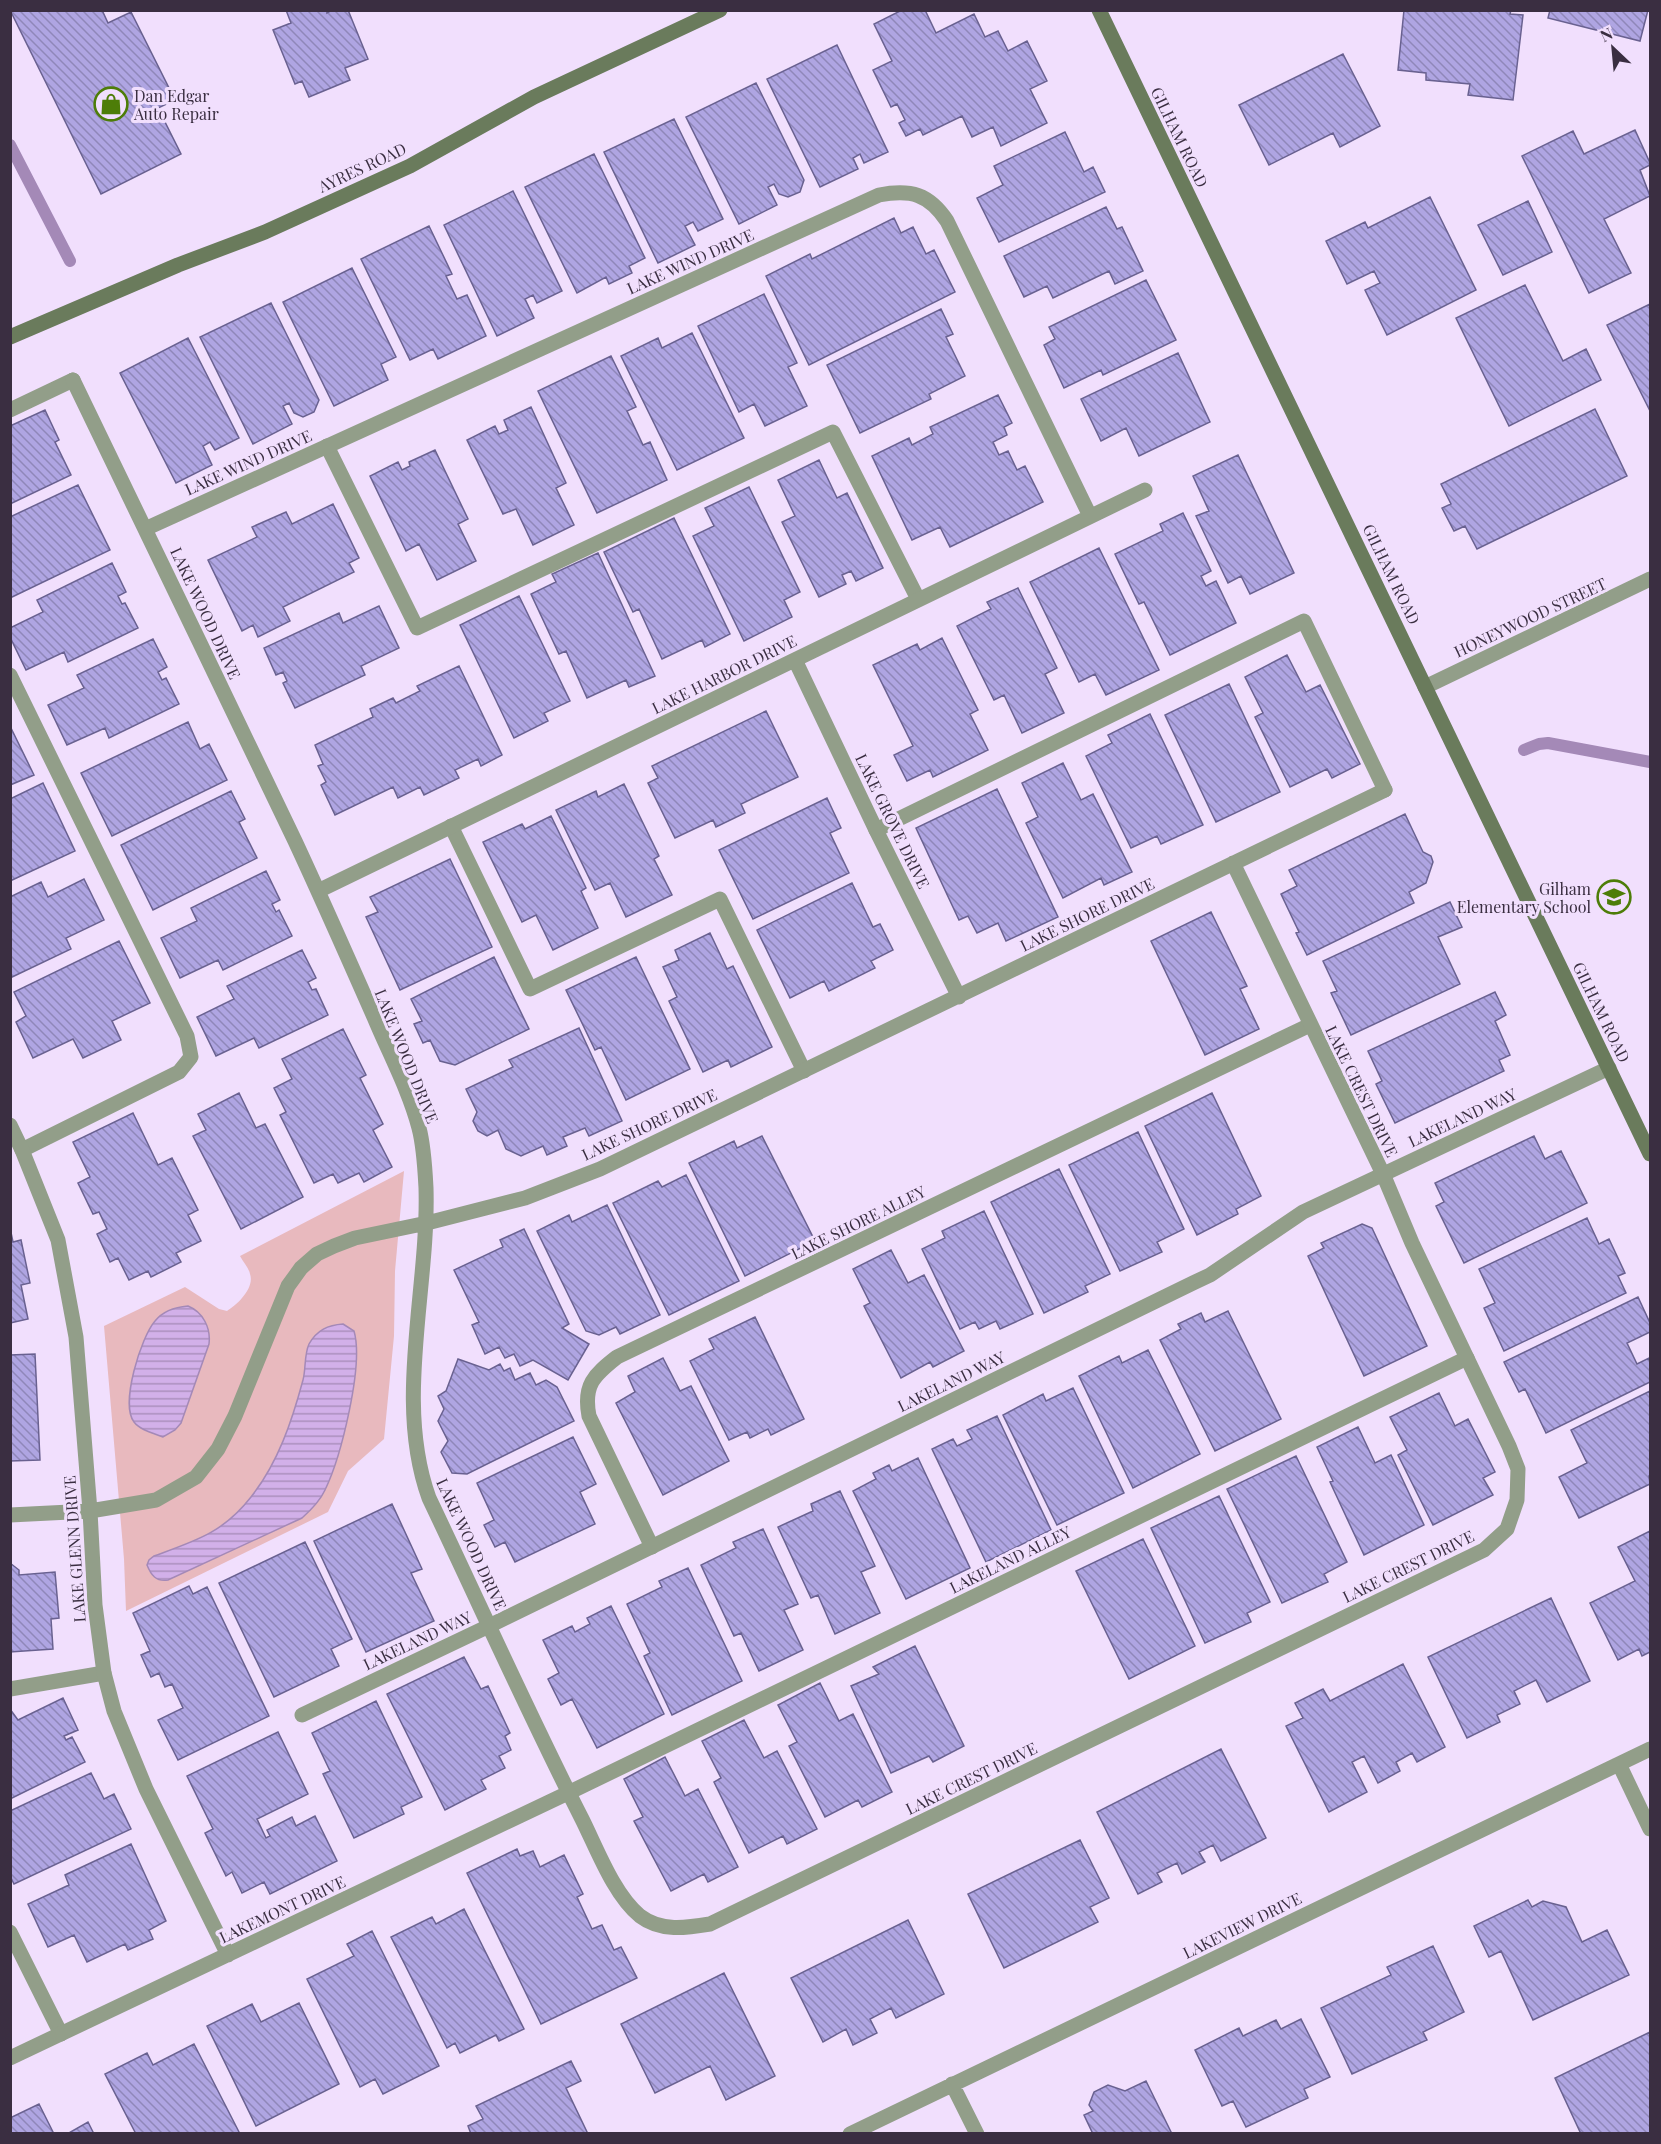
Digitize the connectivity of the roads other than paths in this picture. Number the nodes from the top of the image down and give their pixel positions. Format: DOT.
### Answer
graph roads {
  1 [pos="720,10"];
  2 [pos="1099,10"];
  3 [pos="10,337"];
  4 [pos="10,410"];
  5 [pos="327,446"];
  6 [pos="1145,490"];
  7 [pos="1090,516"];
  8 [pos="146,529"];
  9 [pos="1650,579"];
  10 [pos="918,599"];
  11 [pos="795,660"];
  12 [pos="10,675"];
  13 [pos="1425,687"];
  14 [pos="451,826"];
  15 [pos="876,830"];
  16 [pos="1233,863"];
  17 [pos="318,891"];
  18 [pos="959,997"];
  19 [pos="1310,1025"];
  20 [pos="1609,1068"];
  21 [pos="804,1071"];
  22 [pos="10,1125"];
  23 [pos="22,1150"];
  24 [pos="1650,1154"];
  25 [pos="1383,1174"];
  26 [pos="427,1223"];
  27 [pos="1467,1358"];
  28 [pos="90,1511"];
  29 [pos="10,1515"];
  30 [pos="652,1547"];
  31 [pos="489,1626"];
  32 [pos="104,1673"];
  33 [pos="10,1689"];
  34 [pos="302,1715"];
  35 [pos="1650,1749"];
  36 [pos="1619,1764"];
  37 [pos="568,1793"];
  38 [pos="1650,1829"];
  39 [pos="658,1925"];
  40 [pos="10,1932"];
  41 [pos="228,1955"];
  42 [pos="61,2034"];
  43 [pos="10,2058"];
  44 [pos="952,2084"];
  45 [pos="850,2133"];
  46 [pos="977,2133"];
  1 -- 3 [label="street, AYRES ROAD"];
  2 -- 13 [label="street, GILHAM ROAD"];
  4 -- 8 [label="street, LAKE WOOD DRIVE"];
  5 -- 7 [label="street, LAKE WIND DRIVE"];
  5 -- 8 [label="street, LAKE WIND DRIVE"];
  5 -- 10 [label="street"];
  6 -- 7 [label="street, LAKE HARBOR DRIVE"];
  7 -- 10 [label="street, LAKE HARBOR DRIVE"];
  8 -- 17 [label="street, LAKE WOOD DRIVE"];
  9 -- 13 [label="street, HONEYWOOD STREET"];
  10 -- 11 [label="street, LAKE HARBOR DRIVE"];
  11 -- 14 [label="street, LAKE HARBOR DRIVE"];
  11 -- 15 [label="street, LAKE GROVE DRIVE"];
  12 -- 23 [label="street"];
  13 -- 20 [label="street, GILHAM ROAD"];
  14 -- 17 [label="street, LAKE HARBOR DRIVE"];
  14 -- 21 [label="street"];
  15 -- 16 [label="street, LAKE SHORE DRIVE"];
  15 -- 18 [label="street, LAKE GROVE DRIVE"];
  16 -- 18 [label="street, LAKE SHORE DRIVE"];
  16 -- 19 [label="street, LAKE CREST DRIVE"];
  17 -- 26 [label="street, LAKE WOOD DRIVE"];
  18 -- 21 [label="street, LAKE SHORE DRIVE"];
  19 -- 25 [label="street, LAKE CREST DRIVE"];
  19 -- 30 [label="street, LAKE SHORE ALLEY"];
  20 -- 24 [label="street, GILHAM ROAD"];
  20 -- 25 [label="street, LAKELAND WAY"];
  21 -- 26 [label="street, LAKE SHORE DRIVE"];
  22 -- 23 [label="street, LAKE GLENN DRIVE"];
  23 -- 28 [label="street, LAKE GLENN DRIVE"];
  25 -- 27 [label="street, LAKE CREST DRIVE"];
  25 -- 30 [label="street, LAKELAND WAY"];
  26 -- 28 [label="street, LAKE SHORE DRIVE"];
  26 -- 31 [label="street, LAKE WOOD DRIVE"];
  27 -- 37 [label="street, LAKELAND ALLEY"];
  27 -- 39 [label="street, LAKE CREST DRIVE"];
  28 -- 29 [label="street, LAKE SHORE DRIVE"];
  28 -- 32 [label="street, LAKE GLENN DRIVE"];
  30 -- 31 [label="street, LAKELAND WAY"];
  31 -- 34 [label="street, LAKELAND WAY"];
  31 -- 37 [label="street, LAKE WOOD DRIVE"];
  32 -- 33 [label="street"];
  32 -- 41 [label="street, LAKE GLENN DRIVE"];
  35 -- 36 [label="street, LAKEVIEW DRIVE"];
  36 -- 38 [label="street"];
  36 -- 44 [label="street, LAKEVIEW DRIVE"];
  37 -- 39 [label="street, LAKE WOOD DRIVE"];
  37 -- 41 [label="street, LAKEMONT DRIVE"];
  40 -- 42 [label="street"];
  41 -- 42 [label="street, LAKEMONT DRIVE"];
  42 -- 43 [label="street, LAKEMONT DRIVE"];
  44 -- 45 [label="street, LAKEVIEW DRIVE"];
  44 -- 46 [label="street"];
}
